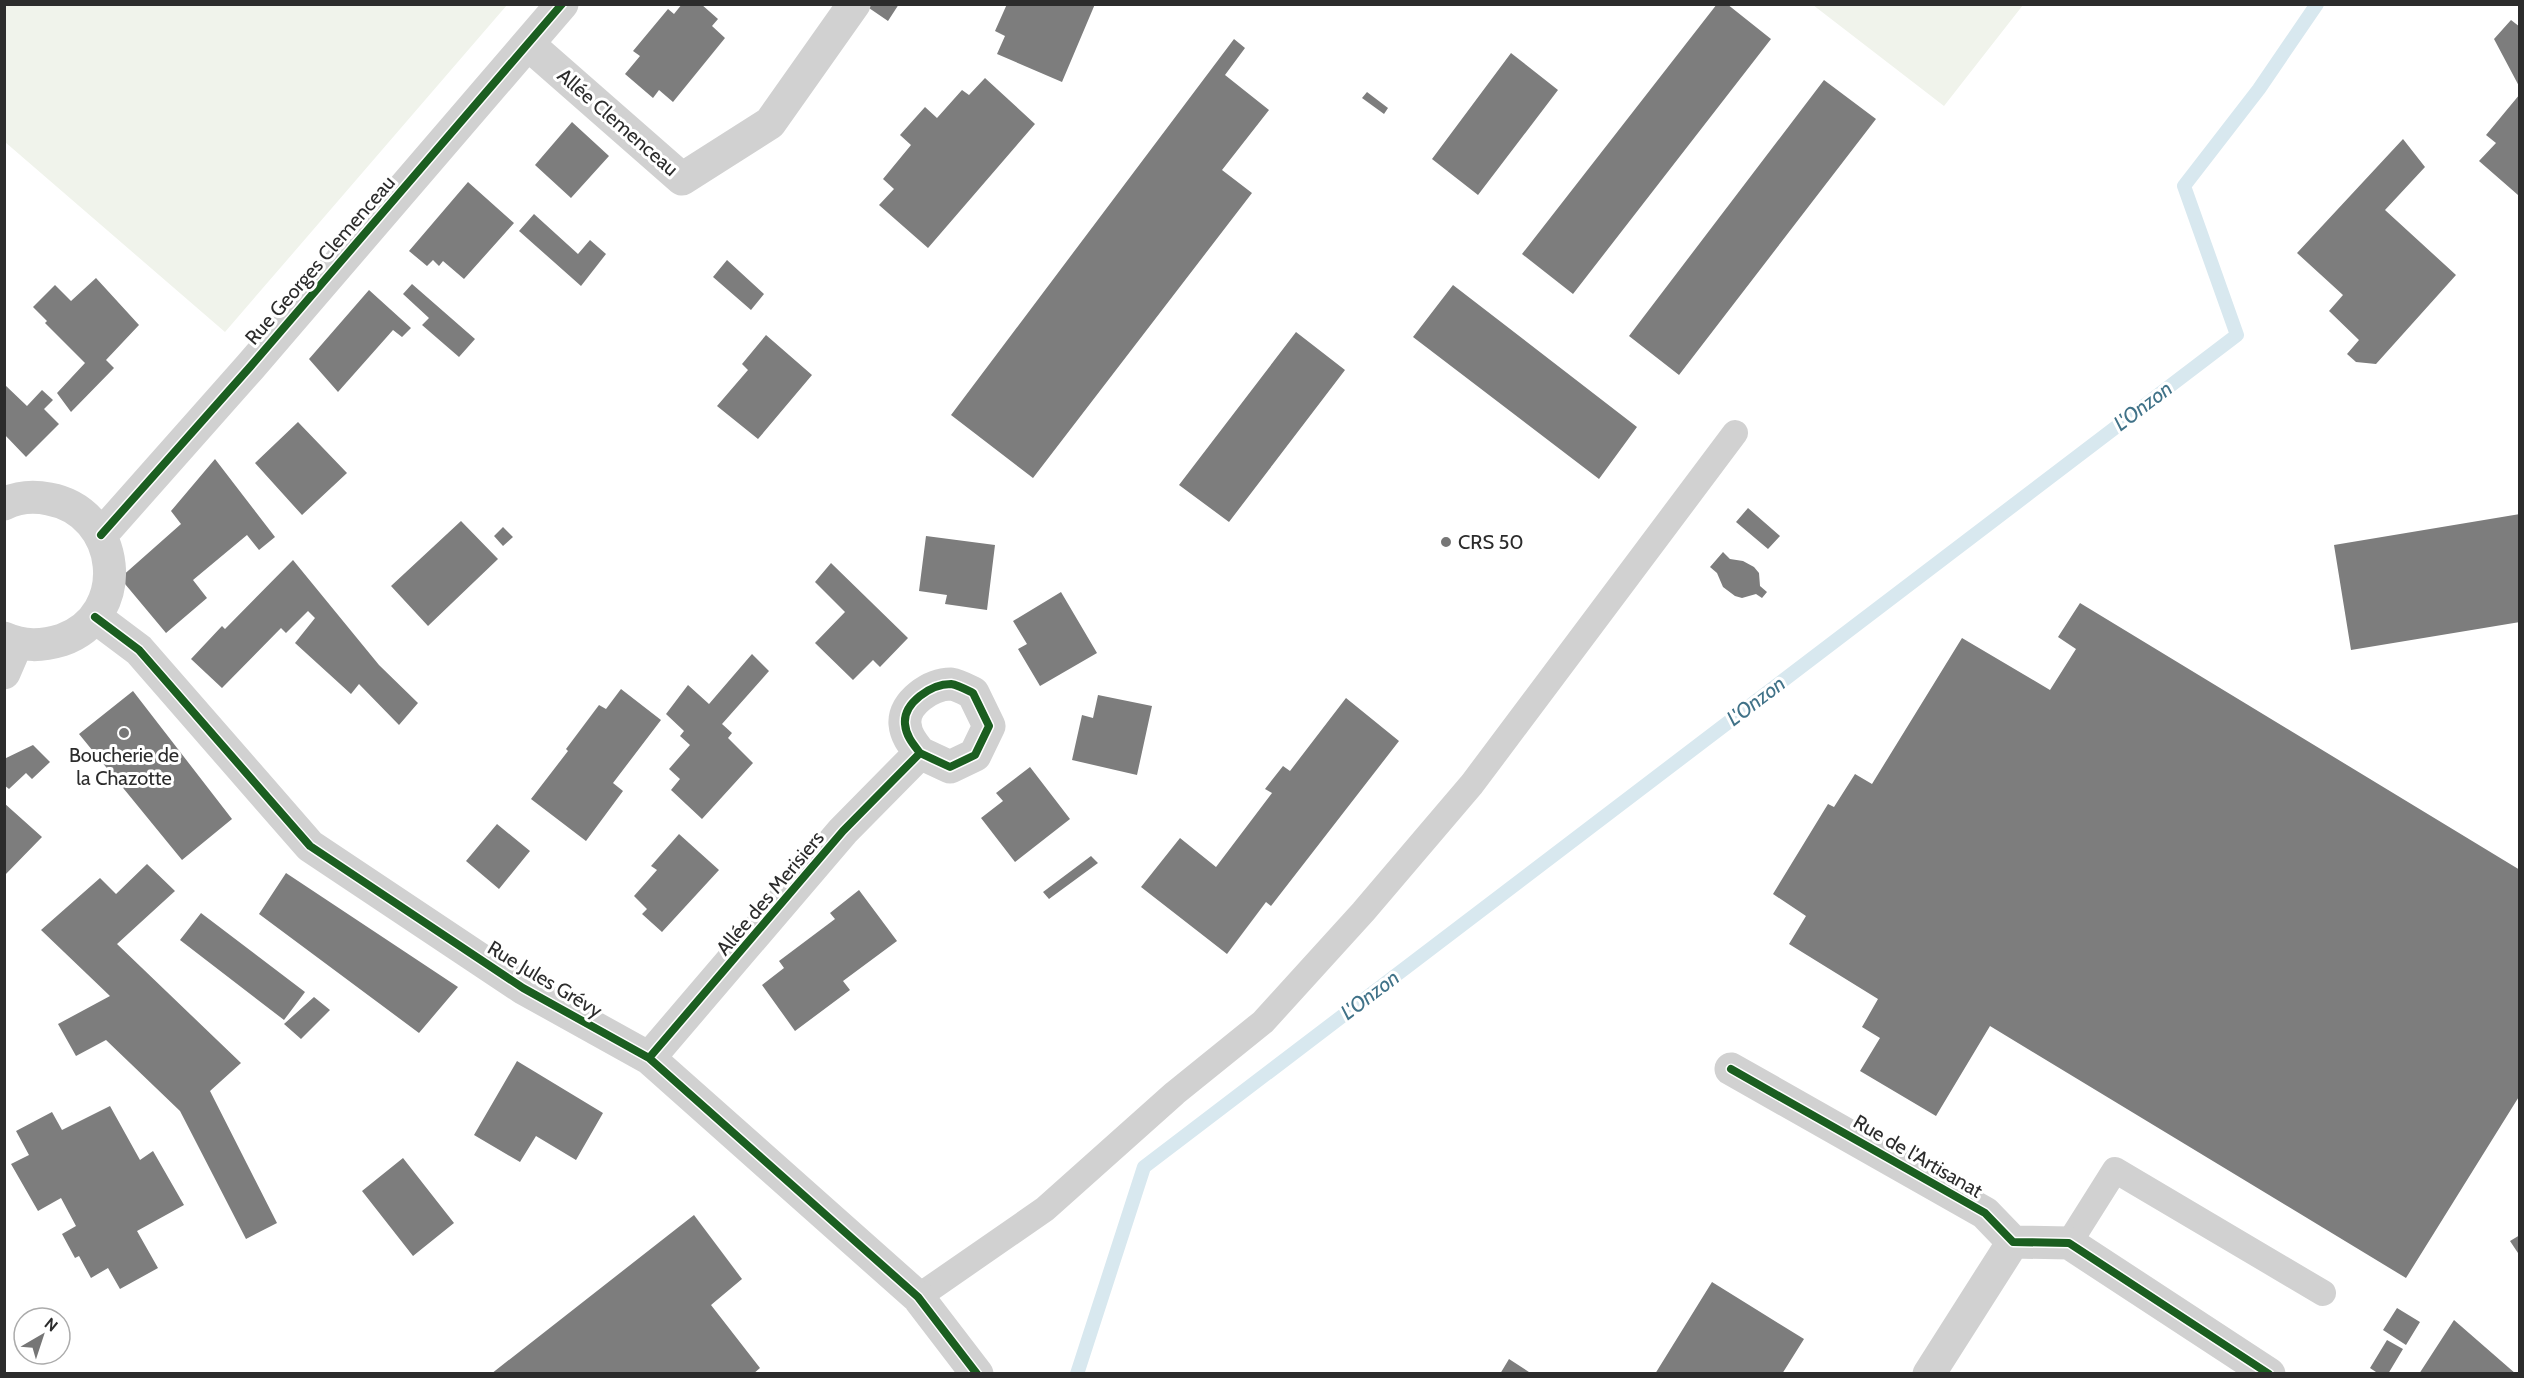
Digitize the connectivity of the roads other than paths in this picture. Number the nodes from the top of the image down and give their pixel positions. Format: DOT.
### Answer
graph roads {
  1 [pos="562,4"];
  2 [pos="854,4"];
  3 [pos="528,44"];
  4 [pos="1735,433"];
  5 [pos="4,504"];
  6 [pos="101,535"];
  7 [pos="95,617"];
  8 [pos="11,641"];
  9 [pos="4,673"];
  10 [pos="920,753"];
  11 [pos="649,1058"];
  12 [pos="1731,1069"];
  13 [pos="2013,1242"];
  14 [pos="2069,1243"];
  15 [pos="2323,1293"];
  16 [pos="918,1297"];
  17 [pos="977,1374"];
  18 [pos="1929,1374"];
  19 [pos="2269,1374"];
  1 -- 3 [label="street, Rue Georges Clemenceau"];
  2 -- 3 [label="street, Allée Clemenceau"];
  3 -- 6 [label="street, Rue Georges Clemenceau"];
  4 -- 16 [label="lane"];
  5 -- 6 [label="street"];
  6 -- 7 [label="street"];
  7 -- 8 [label="street"];
  7 -- 11 [label="street, Rue Jules Grévy"];
  8 -- 9 [label="street"];
  10 -- 11 [label="street, Allée des Merisiers"];
  11 -- 16 [label="street, Rue Jules Grévy"];
  12 -- 13 [label="street, Rue de l'Artisanat"];
  13 -- 14 [label="street"];
  13 -- 18 [label="street"];
  14 -- 15 [label="lane"];
  14 -- 19 [label="street"];
  16 -- 17 [label="street, Rue Jules Grévy"];
}
